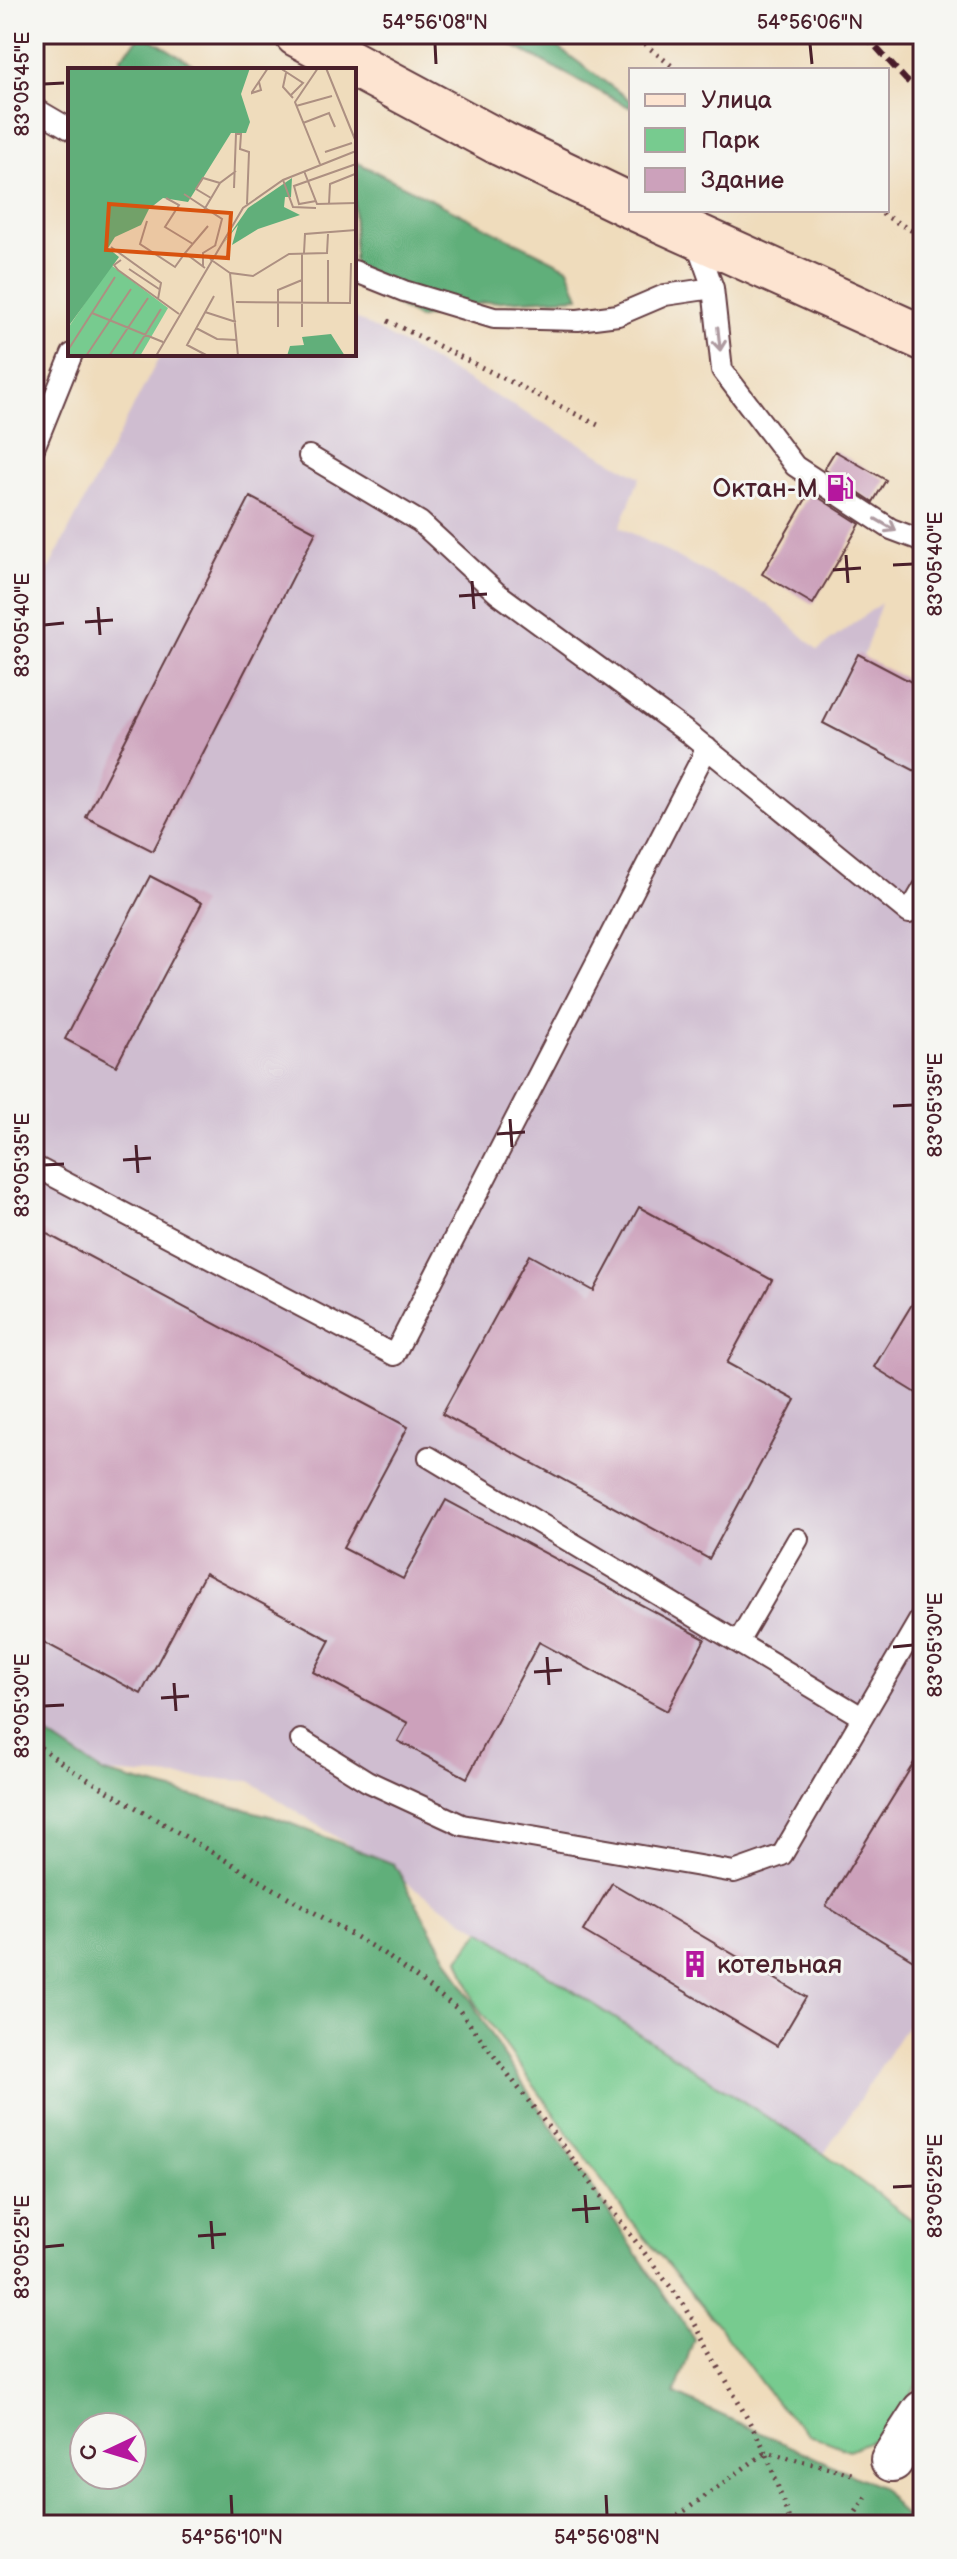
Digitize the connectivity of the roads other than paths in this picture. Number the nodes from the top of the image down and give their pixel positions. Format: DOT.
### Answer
graph roads {
  1 [pos="297,34"];
  2 [pos="34,108"];
  3 [pos="68,128"];
  4 [pos="629,205"];
  5 [pos="643,212"];
  6 [pos="695,237"];
  7 [pos="356,272"];
  8 [pos="713,288"];
  9 [pos="923,338"];
  10 [pos="71,356"];
  11 [pos="34,448"];
  12 [pos="309,456"];
  13 [pos="923,541"];
  14 [pos="707,748"];
  15 [pos="923,889"];
  16 [pos="916,917"];
  17 [pos="34,1166"];
  18 [pos="429,1457"];
  19 [pos="798,1539"];
  20 [pos="923,1614"];
  21 [pos="738,1642"];
  22 [pos="862,1717"];
  23 [pos="301,1740"];
  24 [pos="923,2412"];
  25 [pos="892,2460"];
  1 -- 4 [label="street"];
  2 -- 3 [label="lane"];
  5 -- 6 [label="street"];
  6 -- 8 [label="lane"];
  6 -- 9 [label="street"];
  7 -- 8 [label="lane"];
  8 -- 13 [label="lane, one-way"];
  10 -- 11 [label="lane"];
  12 -- 14 [label="lane"];
  14 -- 16 [label="lane"];
  14 -- 17 [label="lane"];
  15 -- 16 [label="lane"];
  18 -- 21 [label="lane"];
  19 -- 21 [label="lane"];
  20 -- 22 [label="lane"];
  21 -- 22 [label="lane"];
  22 -- 23 [label="lane"];
  24 -- 25 [label="street"];
}
